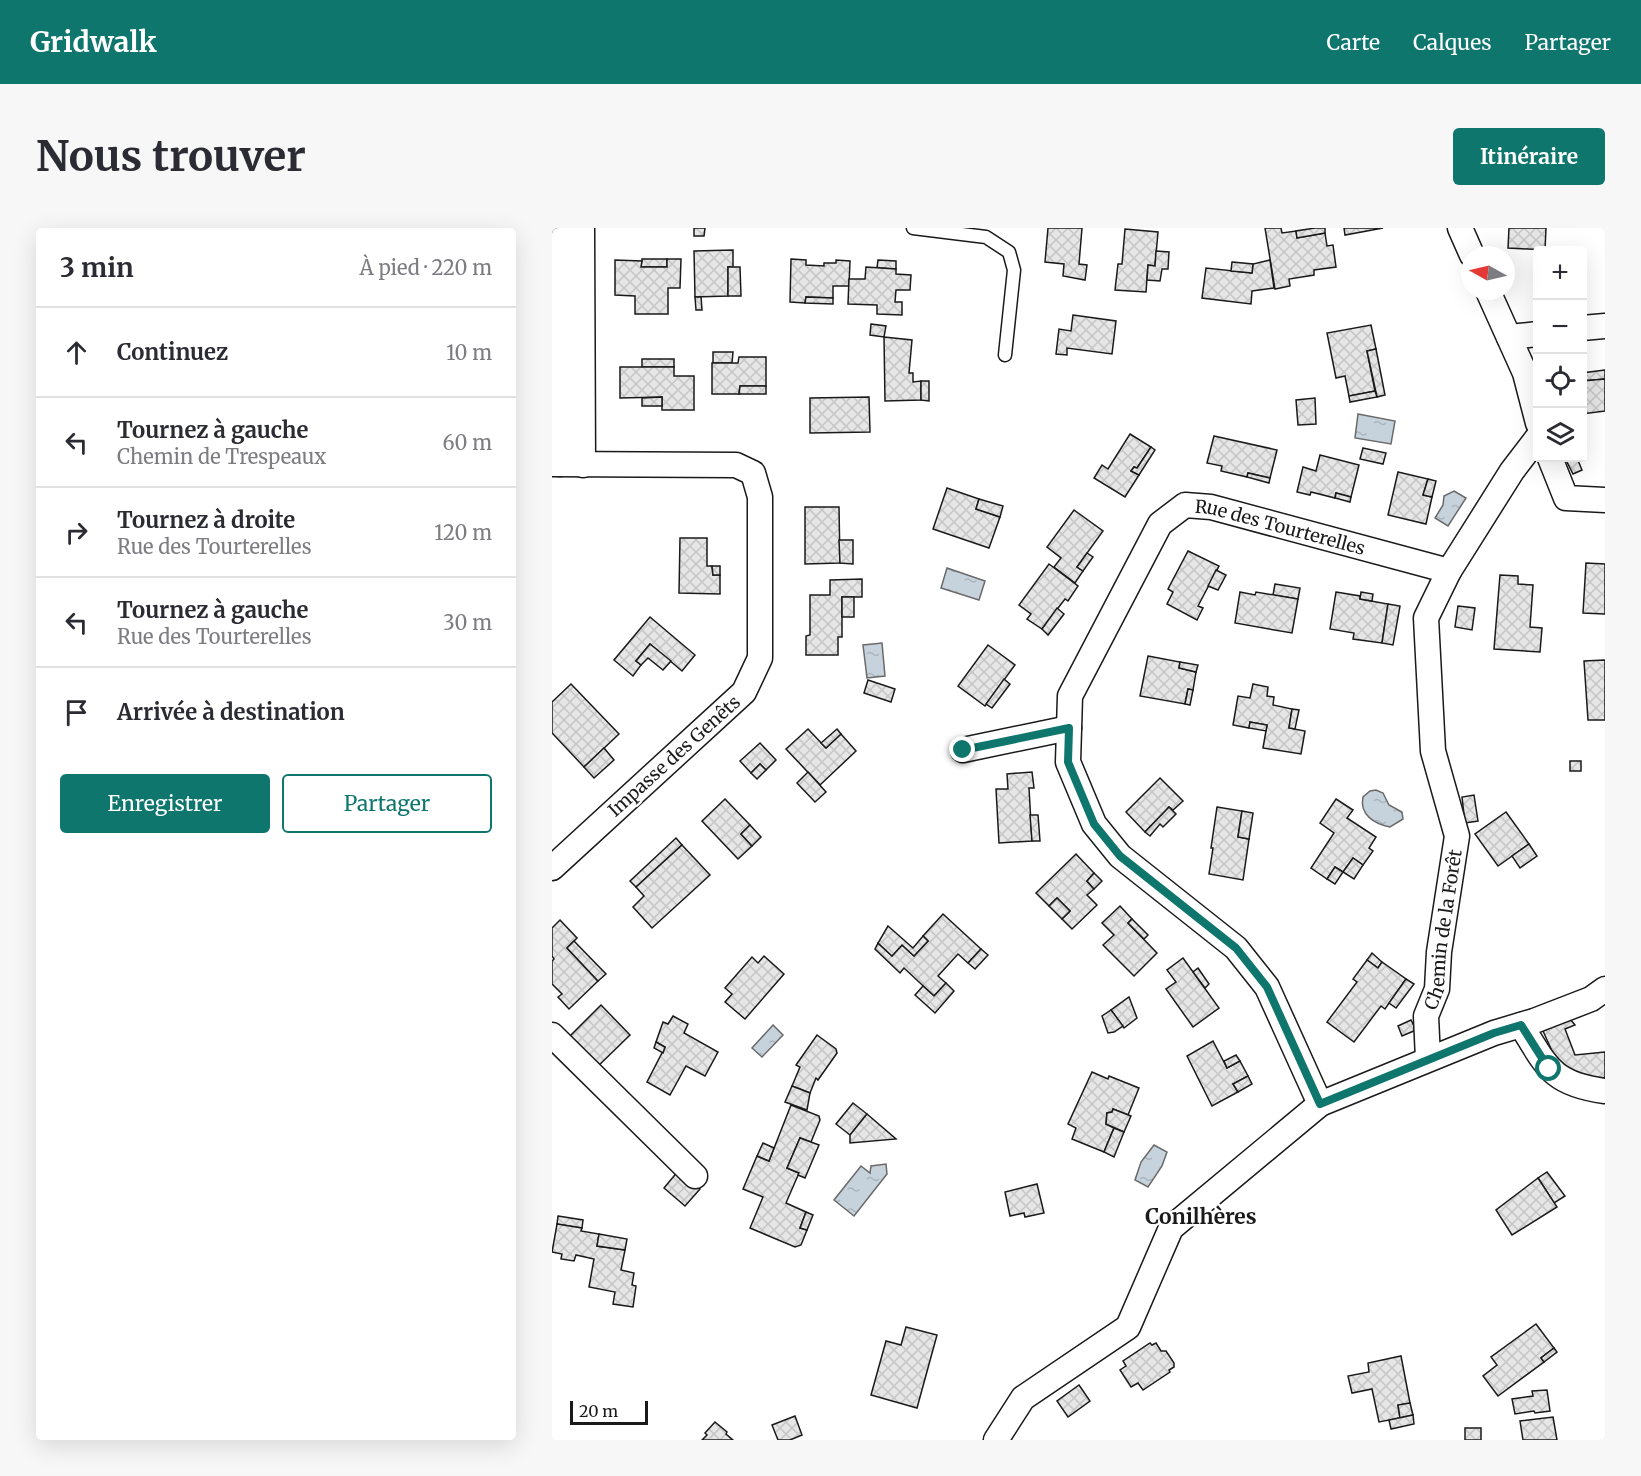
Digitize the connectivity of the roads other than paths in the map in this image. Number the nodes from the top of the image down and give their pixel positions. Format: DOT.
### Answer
graph roads {
  1 [pos="561,228"];
  2 [pos="582,228"];
  3 [pos="913,228"];
  4 [pos="1460,228"];
  5 [pos="1468,246"];
  6 [pos="1492,300"];
  7 [pos="1605,326"];
  8 [pos="1587,328"];
  9 [pos="1533,335"];
  10 [pos="1509,337"];
  11 [pos="1005,355"];
  12 [pos="1534,408"];
  13 [pos="1533,444"];
  14 [pos="1552,462"];
  15 [pos="565,464"];
  16 [pos="1605,500"];
  17 [pos="1449,571"];
  18 [pos="1069,728"];
  19 [pos="963,750"];
  20 [pos="552,868"];
  21 [pos="1605,988"];
  22 [pos="1521,1025"];
  23 [pos="552,1035"];
  24 [pos="1428,1059"];
  25 [pos="1605,1091"];
  26 [pos="1320,1104"];
  27 [pos="695,1176"];
  28 [pos="996,1440"];
  1 -- 15 [label="street"];
  2 -- 15 [label="street"];
  3 -- 11 [label="lane"];
  4 -- 5 [label="street"];
  6 -- 10 [label="street"];
  7 -- 8 [label="street"];
  9 -- 10 [label="street"];
  10 -- 12 [label="street"];
  13 -- 17 [label="street, Chemin de la Forêt"];
  14 -- 16 [label="street"];
  15 -- 20 [label="street, Impasse des Genêts"];
  17 -- 18 [label="street, Rue des Tourterelles"];
  17 -- 24 [label="street, Chemin de la Forêt"];
  18 -- 19 [label="street"];
  18 -- 26 [label="street, Rue des Tourterelles"];
  21 -- 22 [label="street"];
  22 -- 24 [label="street"];
  22 -- 25 [label="street"];
  23 -- 27 [label="street"];
  24 -- 26 [label="street"];
  26 -- 28 [label="street"];
}
